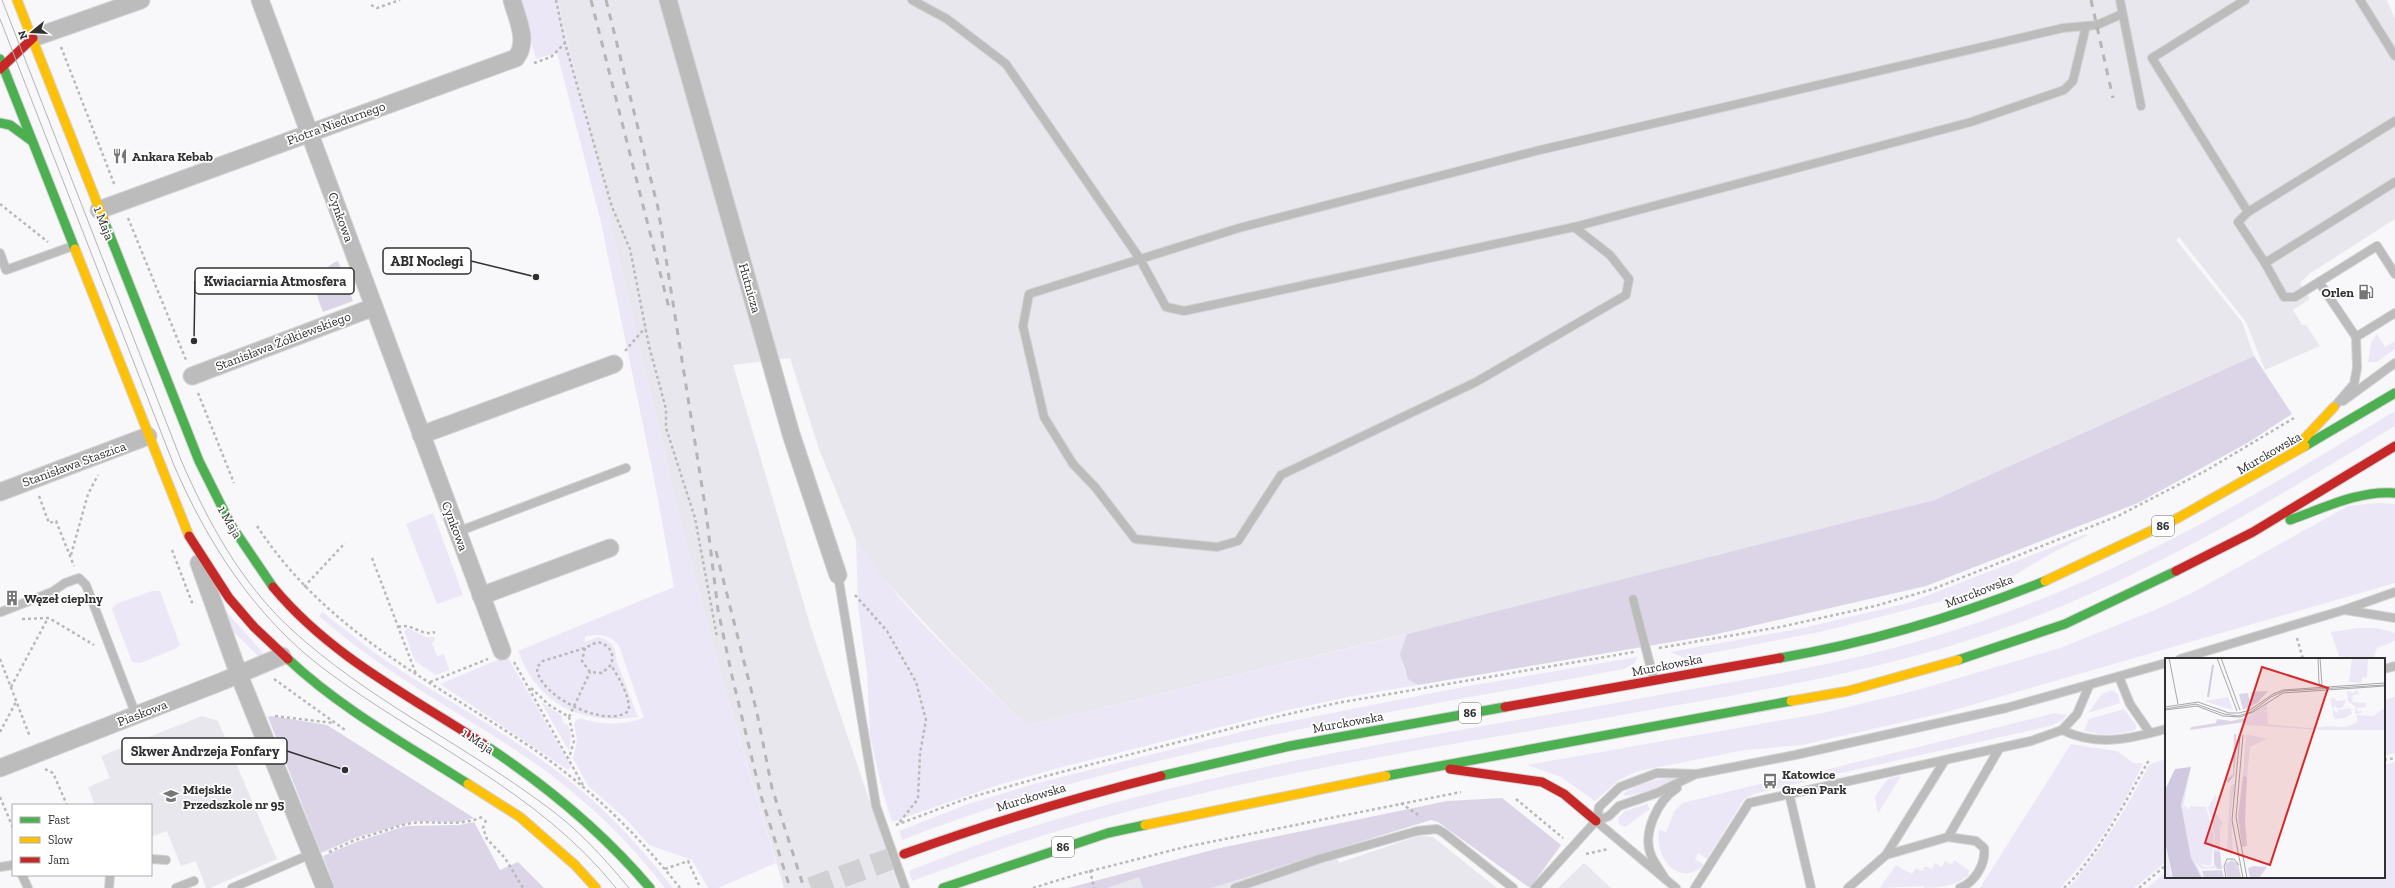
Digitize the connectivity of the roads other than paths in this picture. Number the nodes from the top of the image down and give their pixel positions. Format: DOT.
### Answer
graph roads {
  1 [pos="17,0"];
  2 [pos="141,0"];
  3 [pos="260,0"];
  4 [pos="512,0"];
  5 [pos="668,0"];
  6 [pos="912,0"];
  7 [pos="2120,0"];
  8 [pos="2246,0"];
  9 [pos="2360,0"];
  10 [pos="2122,14"];
  11 [pos="2086,26"];
  12 [pos="33,38"];
  13 [pos="2395,56"];
  14 [pos="1,65"];
  15 [pos="0,82"];
  16 [pos="2141,106"];
  17 [pos="2395,121"];
  18 [pos="0,123"];
  19 [pos="309,132"];
  20 [pos="32,141"];
  21 [pos="2395,182"];
  22 [pos="99,210"];
  23 [pos="2248,212"];
  24 [pos="1574,228"];
  25 [pos="73,246"];
  26 [pos="0,253"];
  27 [pos="1140,259"];
  28 [pos="2265,263"];
  29 [pos="2395,274"];
  30 [pos="2319,282"];
  31 [pos="374,307"];
  32 [pos="2395,313"];
  33 [pos="2356,337"];
  34 [pos="2395,363"];
  35 [pos="614,364"];
  36 [pos="192,376"];
  37 [pos="2395,393"];
  38 [pos="2334,407"];
  39 [pos="421,435"];
  40 [pos="148,436"];
  41 [pos="2395,446"];
  42 [pos="2283,460"];
  43 [pos="626,468"];
  44 [pos="0,492"];
  45 [pos="2395,493"];
  46 [pos="457,532"];
  47 [pos="2253,532"];
  48 [pos="192,540"];
  49 [pos="610,548"];
  50 [pos="838,575"];
  51 [pos="2395,592"];
  52 [pos="481,596"];
  53 [pos="1633,599"];
  54 [pos="2344,610"];
  55 [pos="1,612"];
  56 [pos="2395,618"];
  57 [pos="502,651"];
  58 [pos="282,656"];
  59 [pos="2183,658"];
  60 [pos="2165,663"];
  61 [pos="2395,666"];
  62 [pos="2385,669"];
  63 [pos="239,674"];
  64 [pos="2119,677"];
  65 [pos="1654,680"];
  66 [pos="2089,686"];
  67 [pos="136,715"];
  68 [pos="2165,729"];
  69 [pos="2062,730"];
  70 [pos="2150,733"];
  71 [pos="1999,749"];
  72 [pos="1945,760"];
  73 [pos="1434,766"];
  74 [pos="0,768"];
  75 [pos="1697,774"];
  76 [pos="1789,793"];
  77 [pos="1596,821"];
  78 [pos="1948,837"];
  79 [pos="311,854"];
  80 [pos="904,854"];
  81 [pos="1886,855"];
  82 [pos="152,859"];
  83 [pos="166,860"];
  84 [pos="12,866"];
  85 [pos="0,868"];
  86 [pos="22,876"];
  87 [pos="110,876"];
  88 [pos="1664,877"];
  89 [pos="194,881"];
  90 [pos="28,888"];
  91 [pos="109,888"];
  92 [pos="176,888"];
  93 [pos="232,888"];
  94 [pos="325,888"];
  95 [pos="596,888"];
  96 [pos="650,888"];
  97 [pos="905,888"];
  98 [pos="943,888"];
  99 [pos="1235,888"];
  100 [pos="1513,888"];
  101 [pos="1535,888"];
  102 [pos="1676,888"];
  103 [pos="1695,888"];
  104 [pos="1811,888"];
  105 [pos="1848,888"];
  106 [pos="1960,888"];
  1 -- 12 [label="main road, 1 Maja"];
  2 -- 12 [label="street"];
  3 -- 19 [label="street, Cynkowa"];
  4 -- 19 [label="street, Piotra Niedurnego"];
  5 -- 50 [label="street, Hutnicza"];
  6 -- 27 [label="lane"];
  7 -- 10 [label="lane"];
  8 -- 23 [label="lane"];
  9 -- 13 [label="lane"];
  10 -- 11 [label="lane"];
  10 -- 16 [label="lane"];
  11 -- 24 [label="lane"];
  11 -- 27 [label="lane"];
  12 -- 14 [label="main road"];
  12 -- 22 [label="main road, 1 Maja"];
  14 -- 15 [label="main road"];
  14 -- 20 [label="main road"];
  17 -- 23 [label="lane"];
  18 -- 20 [label="main road"];
  19 -- 22 [label="street, Piotra Niedurnego"];
  19 -- 31 [label="street, Cynkowa"];
  20 -- 25 [label="main road"];
  21 -- 28 [label="lane"];
  22 -- 96 [label="main road, 1 Maja"];
  23 -- 28 [label="lane"];
  24 -- 27 [label="lane"];
  24 -- 27 [label="lane"];
  25 -- 26 [label="lane"];
  25 -- 40 [label="main road"];
  28 -- 30 [label="lane"];
  29 -- 30 [label="lane"];
  30 -- 33 [label="lane"];
  31 -- 36 [label="street, Stanisława Żółkiewskiego"];
  31 -- 39 [label="street, Cynkowa"];
  32 -- 33 [label="lane"];
  33 -- 38 [label="lane"];
  34 -- 38 [label="lane"];
  35 -- 39 [label="street"];
  37 -- 42 [label="main road, Murckowska / 86"];
  38 -- 42 [label="main road"];
  39 -- 46 [label="street, Cynkowa"];
  40 -- 44 [label="street, Stanisława Staszica"];
  40 -- 48 [label="main road"];
  41 -- 47 [label="main road, 86"];
  42 -- 65 [label="main road, Murckowska / 86"];
  43 -- 46 [label="lane"];
  45 -- 47 [label="main road"];
  46 -- 52 [label="street, Cynkowa"];
  47 -- 73 [label="main road, 86"];
  48 -- 58 [label="main road"];
  48 -- 63 [label="street"];
  49 -- 52 [label="street"];
  50 -- 97 [label="lane"];
  51 -- 54 [label="lane"];
  52 -- 57 [label="street, Cynkowa"];
  53 -- 65 [label="lane"];
  54 -- 56 [label="lane"];
  54 -- 59 [label="lane"];
  55 -- 67 [label="lane"];
  58 -- 63 [label="street, Piaskowa"];
  58 -- 95 [label="main road"];
  60 -- 64 [label="lane"];
  61 -- 62 [label="lane"];
  63 -- 67 [label="street, Piaskowa"];
  63 -- 79 [label="street"];
  64 -- 66 [label="lane"];
  64 -- 70 [label="lane"];
  65 -- 80 [label="main road, Murckowska / 86"];
  66 -- 69 [label="lane"];
  66 -- 75 [label="lane"];
  67 -- 74 [label="street, Piaskowa"];
  68 -- 70 [label="lane"];
  69 -- 70 [label="lane"];
  69 -- 71 [label="lane"];
  71 -- 72 [label="lane"];
  71 -- 78 [label="lane"];
  72 -- 76 [label="lane"];
  72 -- 81 [label="lane"];
  73 -- 77 [label="main road"];
  73 -- 98 [label="main road, 86"];
  75 -- 77 [label="lane"];
  75 -- 77 [label="lane"];
  75 -- 88 [label="lane"];
  76 -- 103 [label="lane"];
  76 -- 104 [label="lane"];
  77 -- 88 [label="lane"];
  77 -- 101 [label="lane"];
  78 -- 81 [label="lane"];
  78 -- 106 [label="lane"];
  79 -- 93 [label="lane"];
  79 -- 94 [label="street"];
  81 -- 105 [label="lane"];
  82 -- 83 [label="lane"];
  84 -- 85 [label="lane"];
  86 -- 90 [label="lane"];
  87 -- 91 [label="lane"];
  88 -- 102 [label="lane"];
  89 -- 92 [label="lane"];
  99 -- 100 [label="lane"];
}
